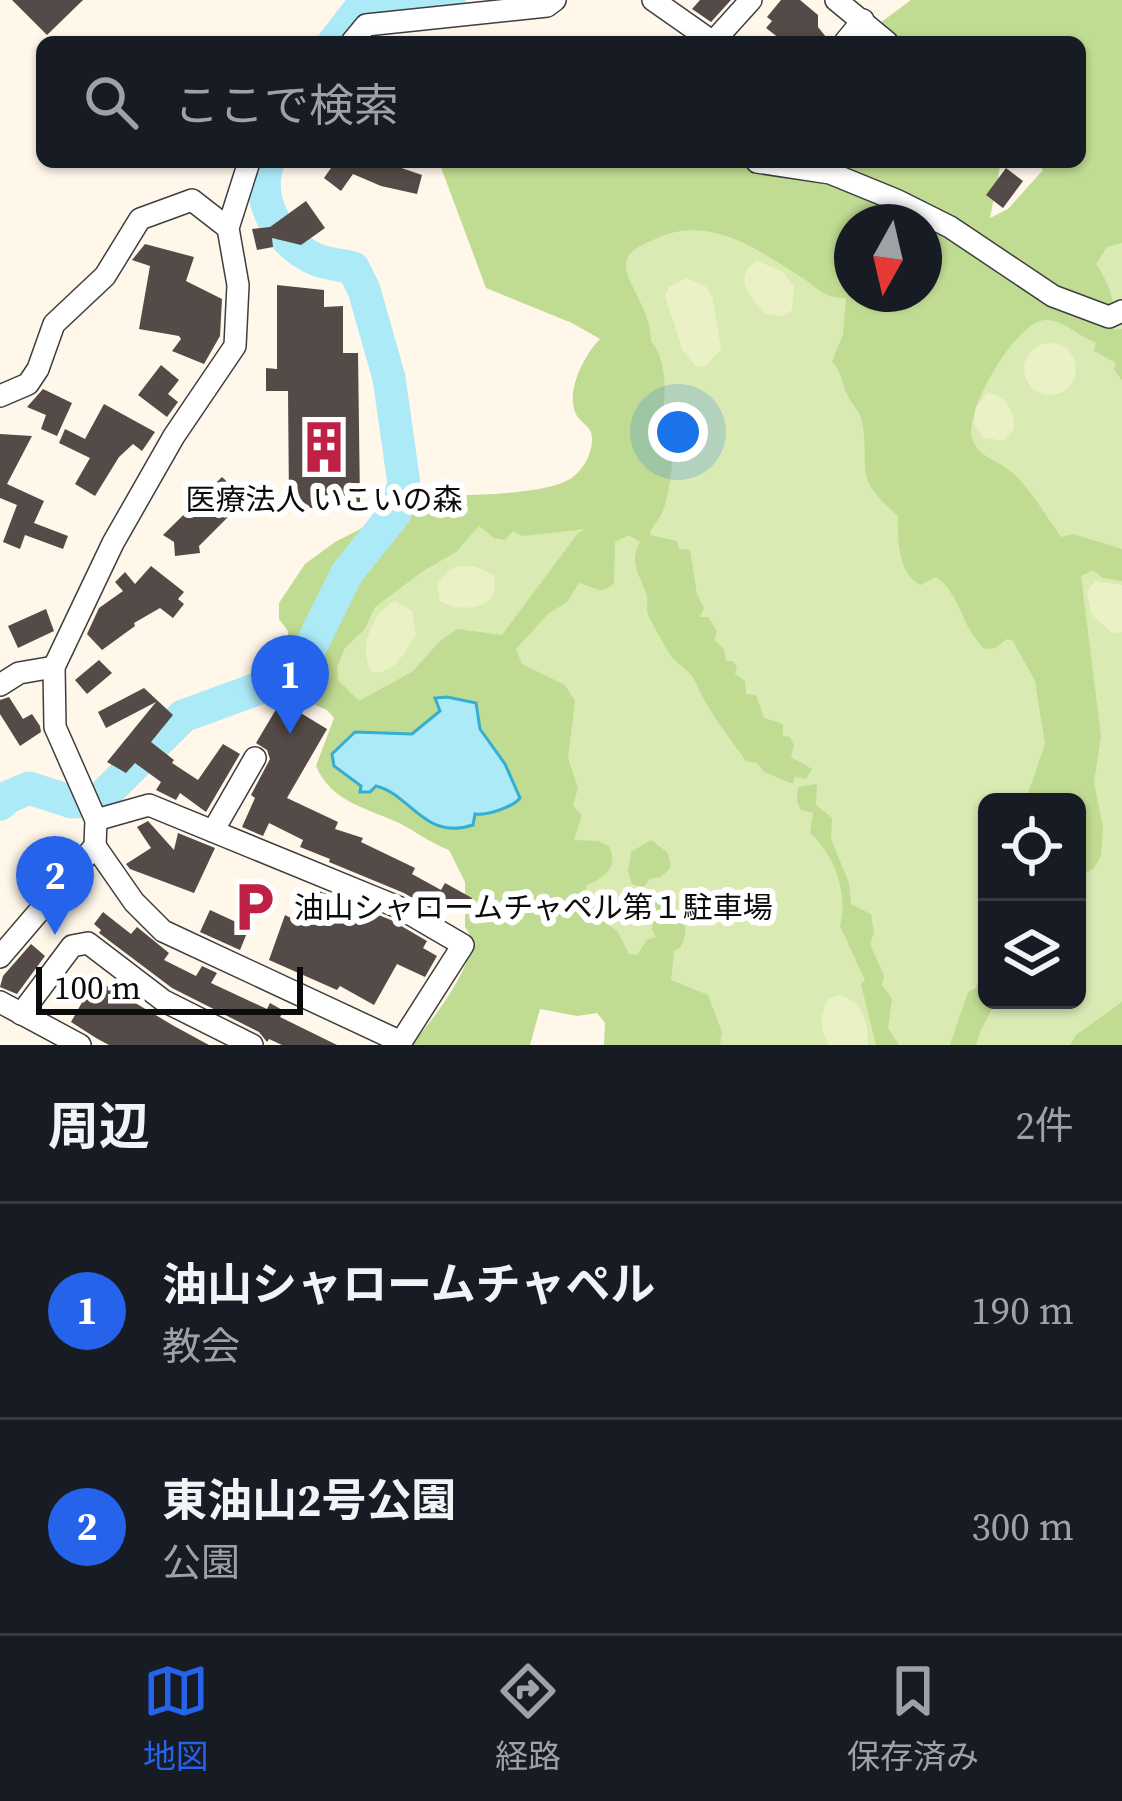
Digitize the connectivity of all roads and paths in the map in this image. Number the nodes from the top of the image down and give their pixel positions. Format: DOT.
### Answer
graph roads {
  1 [pos="554,0"];
  2 [pos="653,0"];
  3 [pos="751,0"];
  4 [pos="836,0"];
  5 [pos="862,20"];
  6 [pos="363,36"];
  7 [pos="704,36"];
  8 [pos="718,36"];
  9 [pos="850,36"];
  10 [pos="879,36"];
  11 [pos="247,168"];
  12 [pos="797,168"];
  13 [pos="228,228"];
  14 [pos="1122,311"];
  15 [pos="0,397"];
  16 [pos="54,668"];
  17 [pos="0,685"];
  18 [pos="255,758"];
  19 [pos="97,820"];
  20 [pos="213,831"];
  21 [pos="95,846"];
  22 [pos="0,957"];
  23 [pos="0,1002"];
  24 [pos="21,1014"];
  25 [pos="400,1043"];
  26 [pos="80,1045"];
  27 [pos="252,1045"];
  1 -- 6 [label="street"];
  2 -- 7 [label="street"];
  3 -- 8 [label="street"];
  4 -- 5 [label="street"];
  5 -- 9 [label="street"];
  5 -- 10 [label="street"];
  11 -- 13 [label="street"];
  12 -- 14 [label="street"];
  13 -- 15 [label="street"];
  13 -- 16 [label="street"];
  16 -- 17 [label="street"];
  16 -- 19 [label="street"];
  18 -- 20 [label="street"];
  19 -- 20 [label="street"];
  19 -- 21 [label="street"];
  20 -- 25 [label="street"];
  21 -- 22 [label="street"];
  21 -- 25 [label="street"];
  23 -- 24 [label="street"];
  24 -- 26 [label="street"];
  24 -- 27 [label="street"];
}
